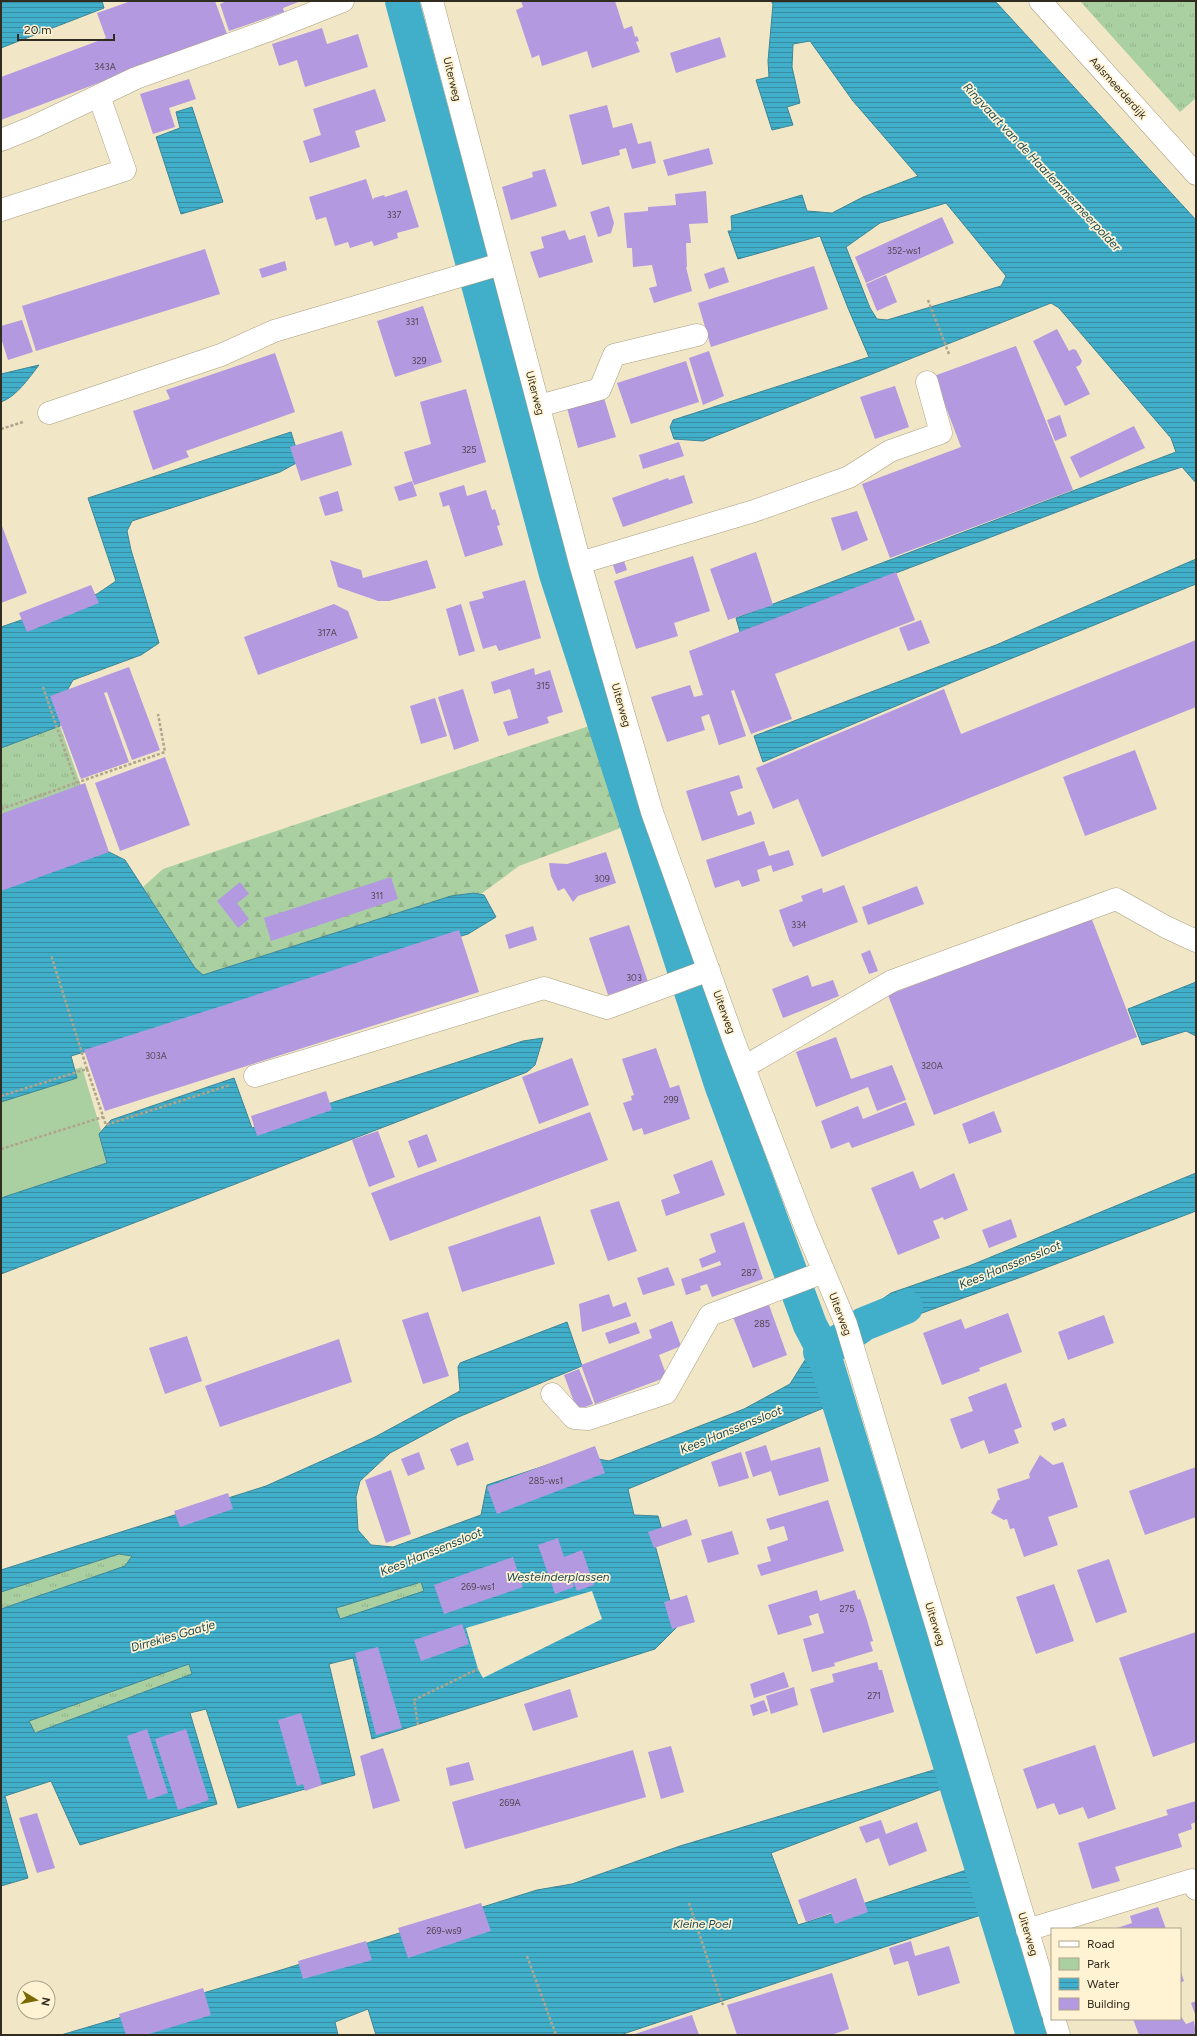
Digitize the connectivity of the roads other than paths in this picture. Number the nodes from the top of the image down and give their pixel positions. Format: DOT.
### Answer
graph roads {
  1 [pos="343,1"];
  2 [pos="432,1"];
  3 [pos="1040,1"];
  4 [pos="99,96"];
  5 [pos="1,140"];
  6 [pos="1196,174"];
  7 [pos="1,210"];
  8 [pos="486,268"];
  9 [pos="697,335"];
  10 [pos="927,382"];
  11 [pos="539,406"];
  12 [pos="49,413"];
  13 [pos="580,563"];
  14 [pos="1196,941"];
  15 [pos="693,976"];
  16 [pos="744,1067"];
  17 [pos="246,1080"];
  18 [pos="806,1279"];
  19 [pos="552,1394"];
  20 [pos="1194,1880"];
  21 [pos="1027,1930"];
  22 [pos="1051,2009"];
  23 [pos="1054,2020"];
  24 [pos="1059,2035"];
  1 -- 4 [label="street"];
  2 -- 8 [label="street, Uiterweg"];
  3 -- 6 [label="street, Aalsmeerderdijk"];
  4 -- 5 [label="street"];
  4 -- 7 [label="street"];
  8 -- 11 [label="street, Uiterweg"];
  8 -- 12 [label="street"];
  9 -- 11 [label="street"];
  10 -- 13 [label="street"];
  11 -- 13 [label="street, Uiterweg"];
  13 -- 15 [label="street, Uiterweg"];
  14 -- 16 [label="street"];
  15 -- 16 [label="street, Uiterweg"];
  15 -- 17 [label="street"];
  16 -- 18 [label="street, Uiterweg"];
  18 -- 19 [label="street"];
  18 -- 21 [label="street, Uiterweg"];
  20 -- 21 [label="street"];
  21 -- 22 [label="street, Uiterweg"];
  23 -- 24 [label="street"];
}
